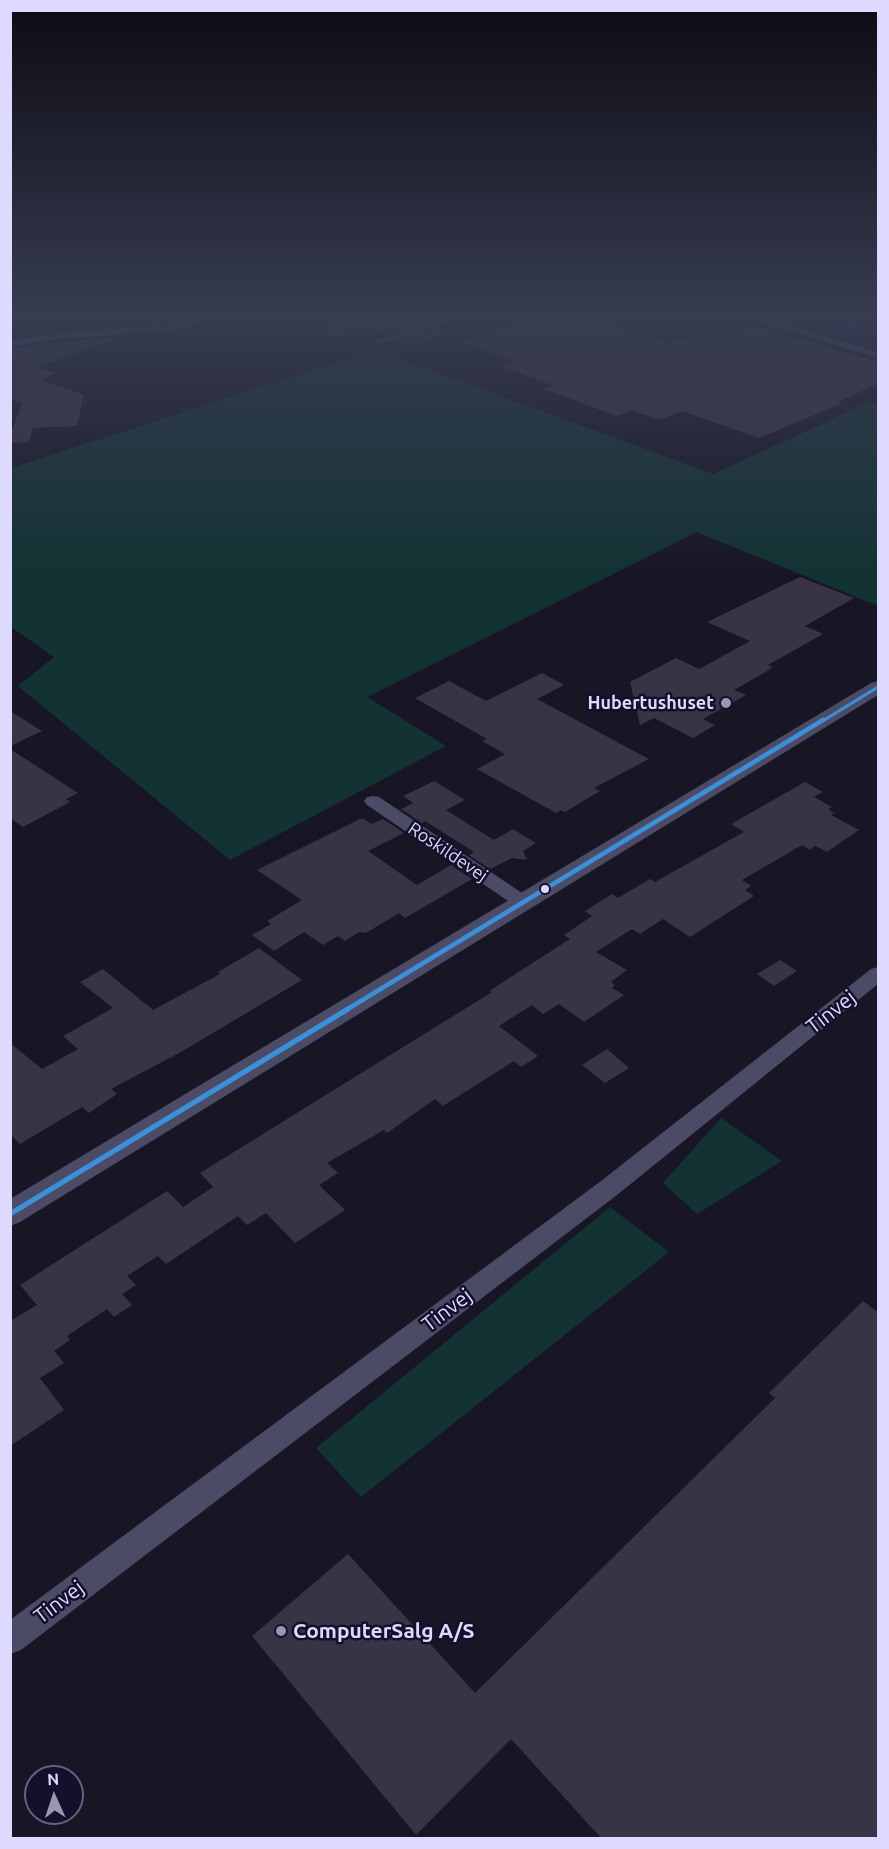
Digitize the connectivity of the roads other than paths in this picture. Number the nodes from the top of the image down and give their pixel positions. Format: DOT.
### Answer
graph roads {
  1 [pos="879,687"];
  2 [pos="373,801"];
  3 [pos="524,903"];
  4 [pos="879,974"];
  5 [pos="10,1215"];
  6 [pos="10,1639"];
  1 -- 3 [label="street"];
  2 -- 3 [label="street, Roskildevej"];
  3 -- 5 [label="street"];
  4 -- 6 [label="street, Tinvej"];
}
